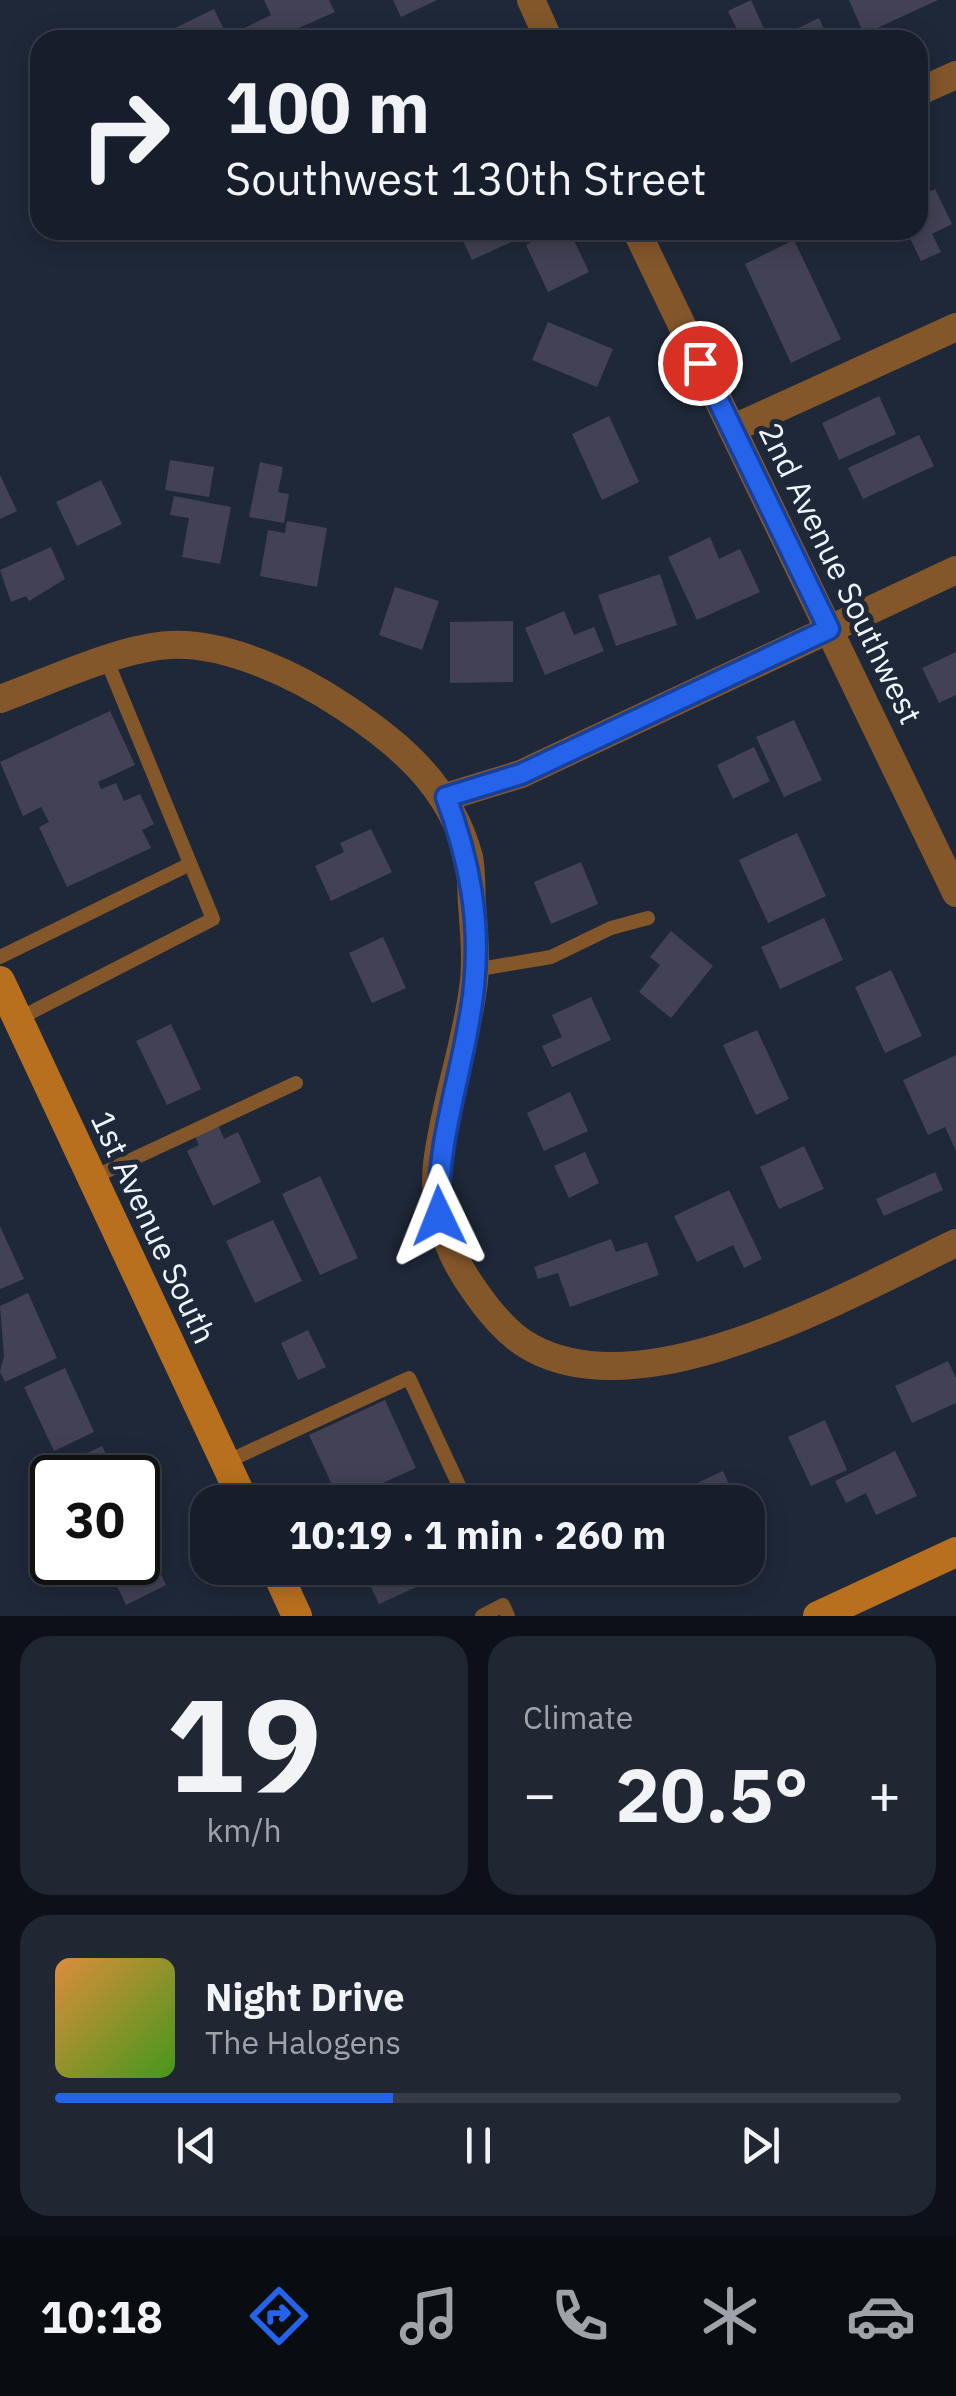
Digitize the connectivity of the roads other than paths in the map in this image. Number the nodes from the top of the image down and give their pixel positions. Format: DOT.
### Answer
graph roads {
  1 [pos="531,0"];
  2 [pos="545,30"];
  3 [pos="956,75"];
  4 [pos="928,88"];
  5 [pos="641,240"];
  6 [pos="956,326"];
  7 [pos="732,429"];
  8 [pos="956,570"];
  9 [pos="829,629"];
  10 [pos="107,661"];
  11 [pos="0,699"];
  12 [pos="446,797"];
  13 [pos="190,864"];
  14 [pos="956,893"];
  15 [pos="648,918"];
  16 [pos="0,957"];
  17 [pos="474,970"];
  18 [pos="0,980"];
  19 [pos="18,1019"];
  20 [pos="296,1084"];
  21 [pos="92,1178"];
  22 [pos="956,1243"];
  23 [pos="226,1462"];
  24 [pos="236,1485"];
  25 [pos="459,1485"];
  26 [pos="956,1552"];
  27 [pos="288,1585"];
  28 [pos="833,1613"];
  29 [pos="297,1616"];
  30 [pos="482,1616"];
  31 [pos="508,1616"];
  1 -- 2 [label="street"];
  3 -- 4 [label="street"];
  5 -- 7 [label="street, 2nd Avenue Southwest"];
  6 -- 7 [label="street"];
  7 -- 9 [label="street, 2nd Avenue Southwest"];
  8 -- 9 [label="street"];
  9 -- 12 [label="street"];
  9 -- 14 [label="street, 2nd Avenue Southwest"];
  10 -- 11 [label="street"];
  10 -- 12 [label="street"];
  10 -- 13 [label="lane"];
  12 -- 17 [label="street"];
  13 -- 16 [label="lane"];
  13 -- 19 [label="lane"];
  15 -- 17 [label="lane"];
  17 -- 22 [label="street"];
  18 -- 19 [label="main road, 1st Avenue South"];
  19 -- 21 [label="main road, 1st Avenue South"];
  20 -- 21 [label="lane"];
  21 -- 23 [label="main road, 1st Avenue South"];
  23 -- 24 [label="main road, 1st Avenue South"];
  23 -- 25 [label="lane"];
  26 -- 28 [label="main road"];
  27 -- 29 [label="main road"];
  30 -- 31 [label="lane"];
}
